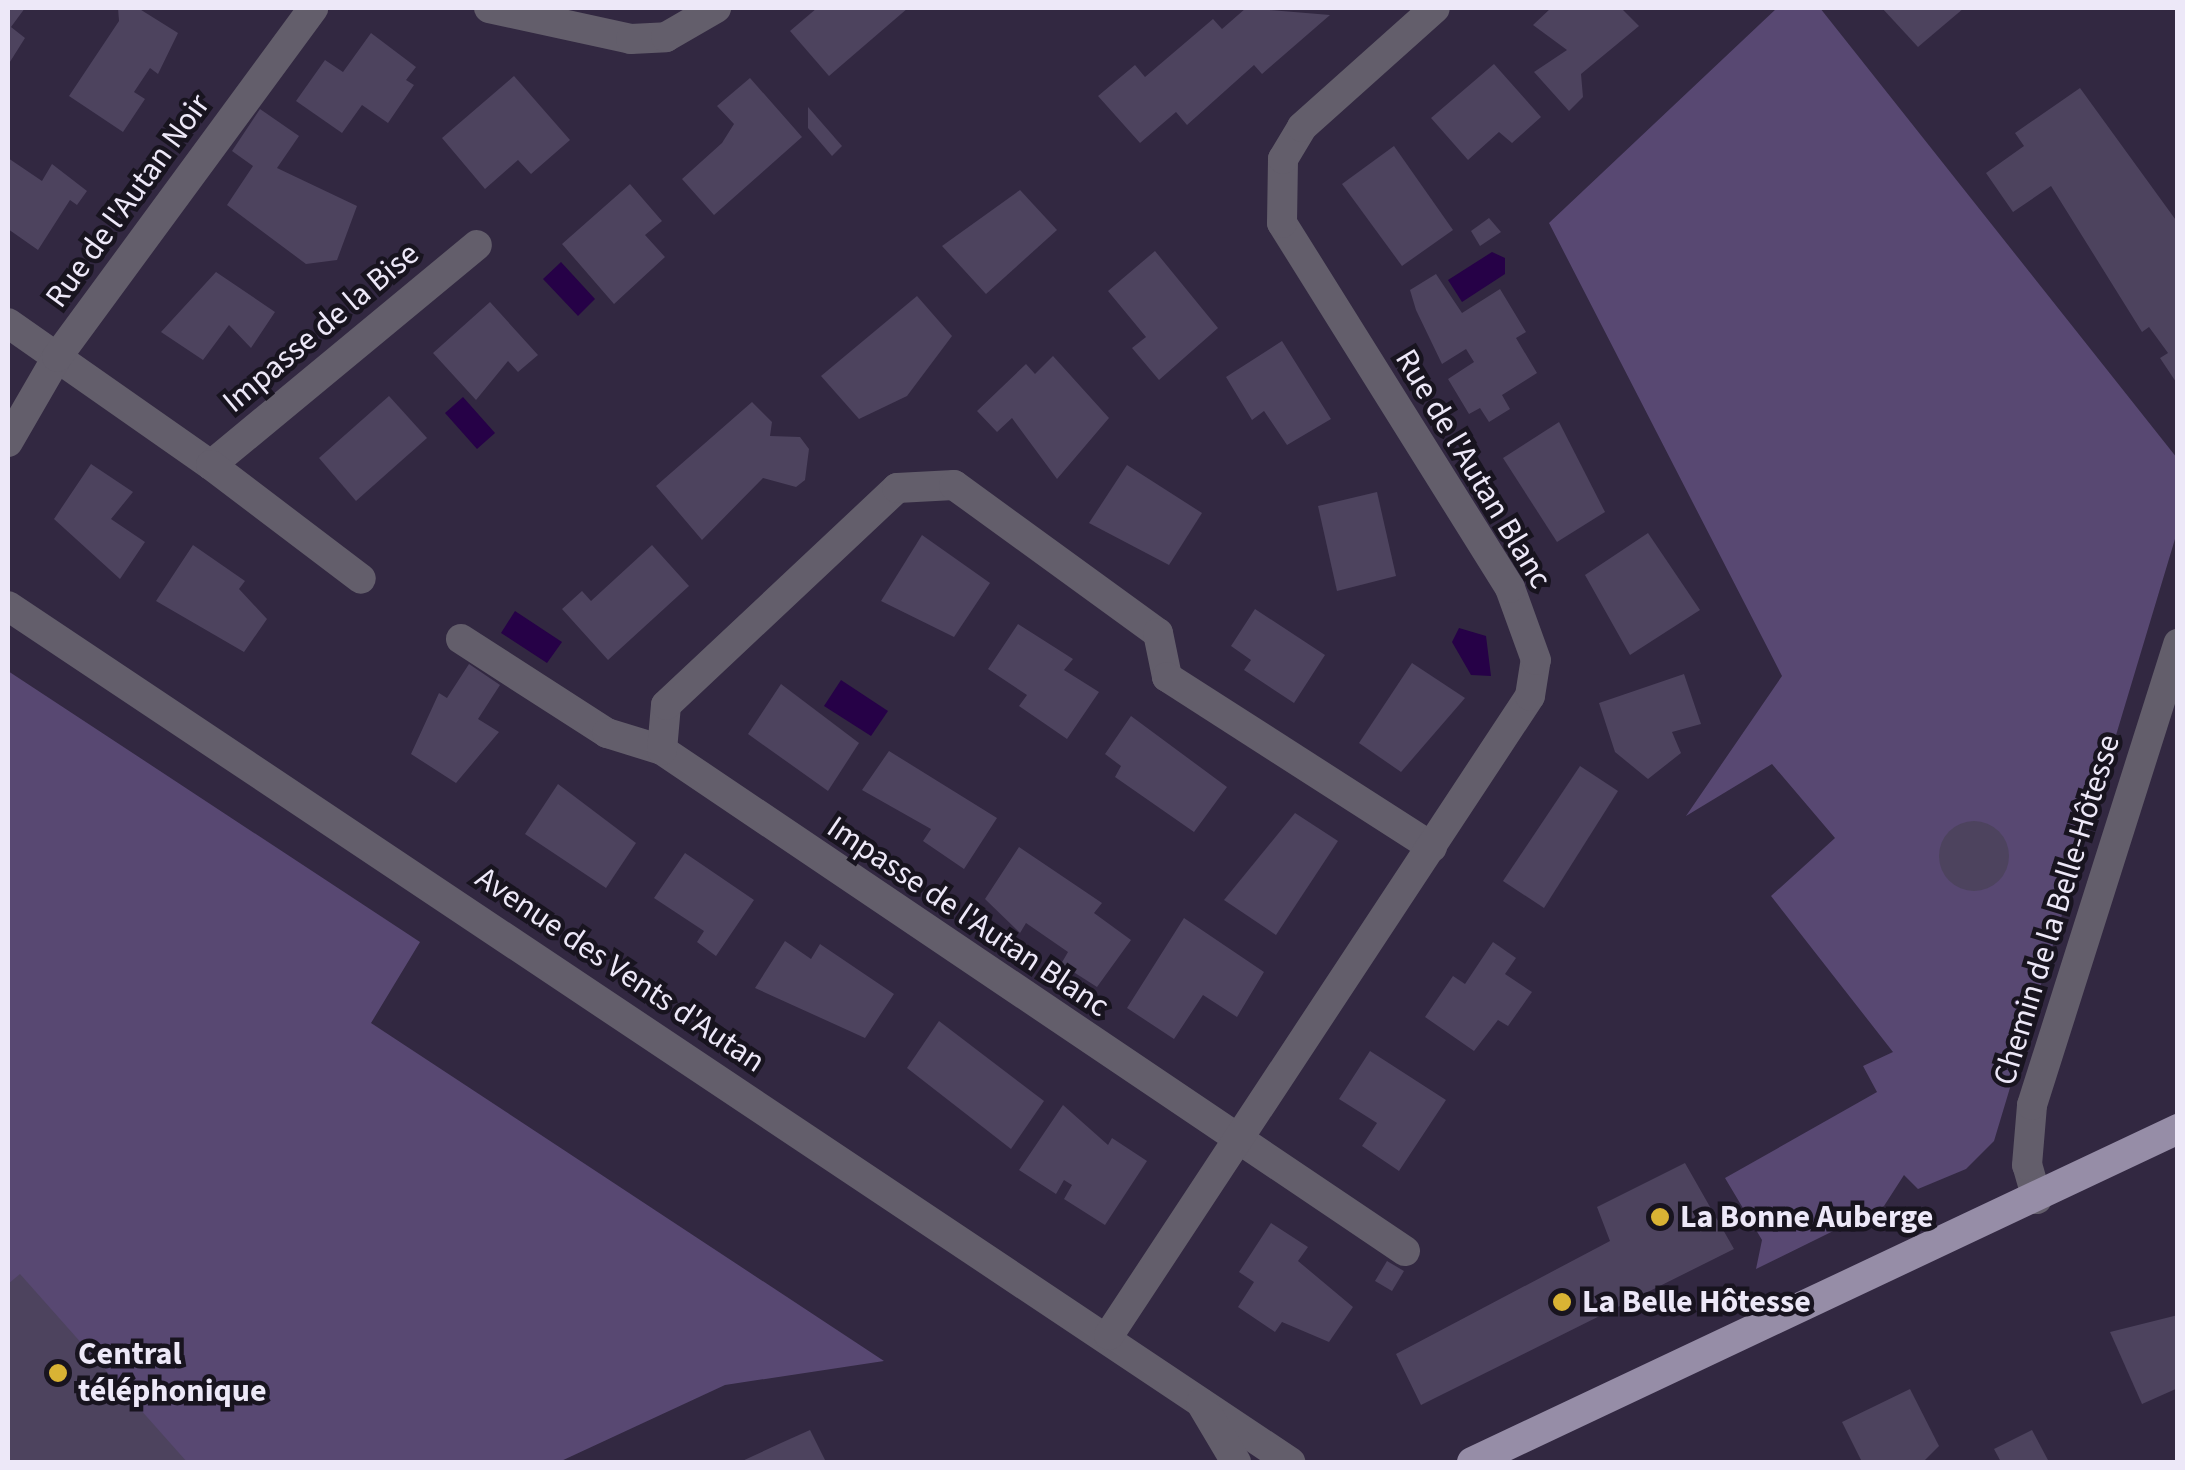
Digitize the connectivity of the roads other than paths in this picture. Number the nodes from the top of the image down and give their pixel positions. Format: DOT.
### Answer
graph roads {
  1 [pos="313,8"];
  2 [pos="489,8"];
  3 [pos="716,8"];
  4 [pos="1435,8"];
  5 [pos="477,245"];
  6 [pos="8,323"];
  7 [pos="57,357"];
  8 [pos="8,442"];
  9 [pos="211,465"];
  10 [pos="362,579"];
  11 [pos="8,606"];
  12 [pos="460,640"];
  13 [pos="2178,644"];
  14 [pos="662,750"];
  15 [pos="1432,846"];
  16 [pos="2178,1129"];
  17 [pos="1234,1142"];
  18 [pos="2037,1199"];
  19 [pos="1405,1250"];
  20 [pos="1109,1335"];
  21 [pos="1195,1392"];
  22 [pos="1236,1462"];
  23 [pos="1290,1462"];
  24 [pos="1472,1462"];
  1 -- 7 [label="street, Rue de l'Autan Noir"];
  2 -- 3 [label="street"];
  4 -- 15 [label="street, Rue de l'Autan Blanc"];
  5 -- 9 [label="street, Impasse de la Bise"];
  6 -- 7 [label="street"];
  7 -- 8 [label="street, Rue de l'Autan Noir"];
  7 -- 9 [label="street"];
  9 -- 10 [label="street"];
  11 -- 20 [label="street, Avenue des Vents d'Autan"];
  12 -- 14 [label="street, Impasse de l'Autan Blanc"];
  13 -- 18 [label="street, Chemin de la Belle-Hôtesse"];
  14 -- 15 [label="street"];
  14 -- 17 [label="street, Impasse de l'Autan Blanc"];
  15 -- 17 [label="street, Rue de l'Autan Blanc"];
  16 -- 18 [label="main road"];
  17 -- 19 [label="street"];
  17 -- 20 [label="street, Rue de l'Autan Blanc"];
  18 -- 24 [label="main road"];
  20 -- 21 [label="street, Avenue des Vents d'Autan"];
  21 -- 22 [label="street, Avenue des Vents d'Autan"];
  21 -- 23 [label="street, Avenue des Vents d'Autan"];
}
